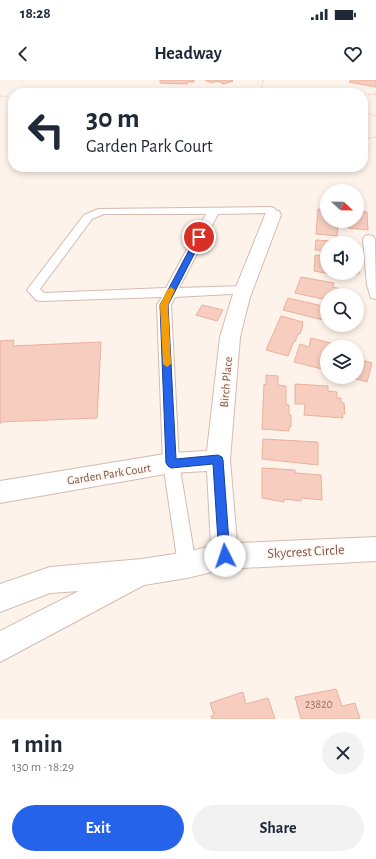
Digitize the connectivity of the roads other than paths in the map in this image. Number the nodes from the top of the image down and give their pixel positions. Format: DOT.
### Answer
graph roads {
  1 [pos="214,210"];
  2 [pos="273,215"];
  3 [pos="369,239"];
  4 [pos="244,290"];
  5 [pos="170,292"];
  6 [pos="376,294"];
  7 [pos="218,460"];
  8 [pos="171,463"];
  9 [pos="0,492"];
  10 [pos="376,549"];
  11 [pos="225,556"];
  12 [pos="187,565"];
  13 [pos="142,572"];
  14 [pos="0,598"];
  15 [pos="0,647"];
  1 -- 2 [label="lane"];
  1 -- 5 [label="lane"];
  1 -- 5 [label="lane"];
  2 -- 4 [label="street, Birch Place"];
  3 -- 6 [label="lane"];
  4 -- 5 [label="lane"];
  4 -- 7 [label="street, Birch Place"];
  5 -- 8 [label="lane"];
  7 -- 8 [label="street, Garden Park Court"];
  7 -- 11 [label="street, Birch Place"];
  8 -- 9 [label="street, Garden Park Court"];
  8 -- 12 [label="lane"];
  10 -- 11 [label="street, Skycrest Circle"];
  11 -- 12 [label="street, Skycrest Circle"];
  12 -- 13 [label="street, Skycrest Circle"];
  13 -- 14 [label="street, Skycrest Circle"];
  13 -- 15 [label="street, Skycrest Circle"];
}
